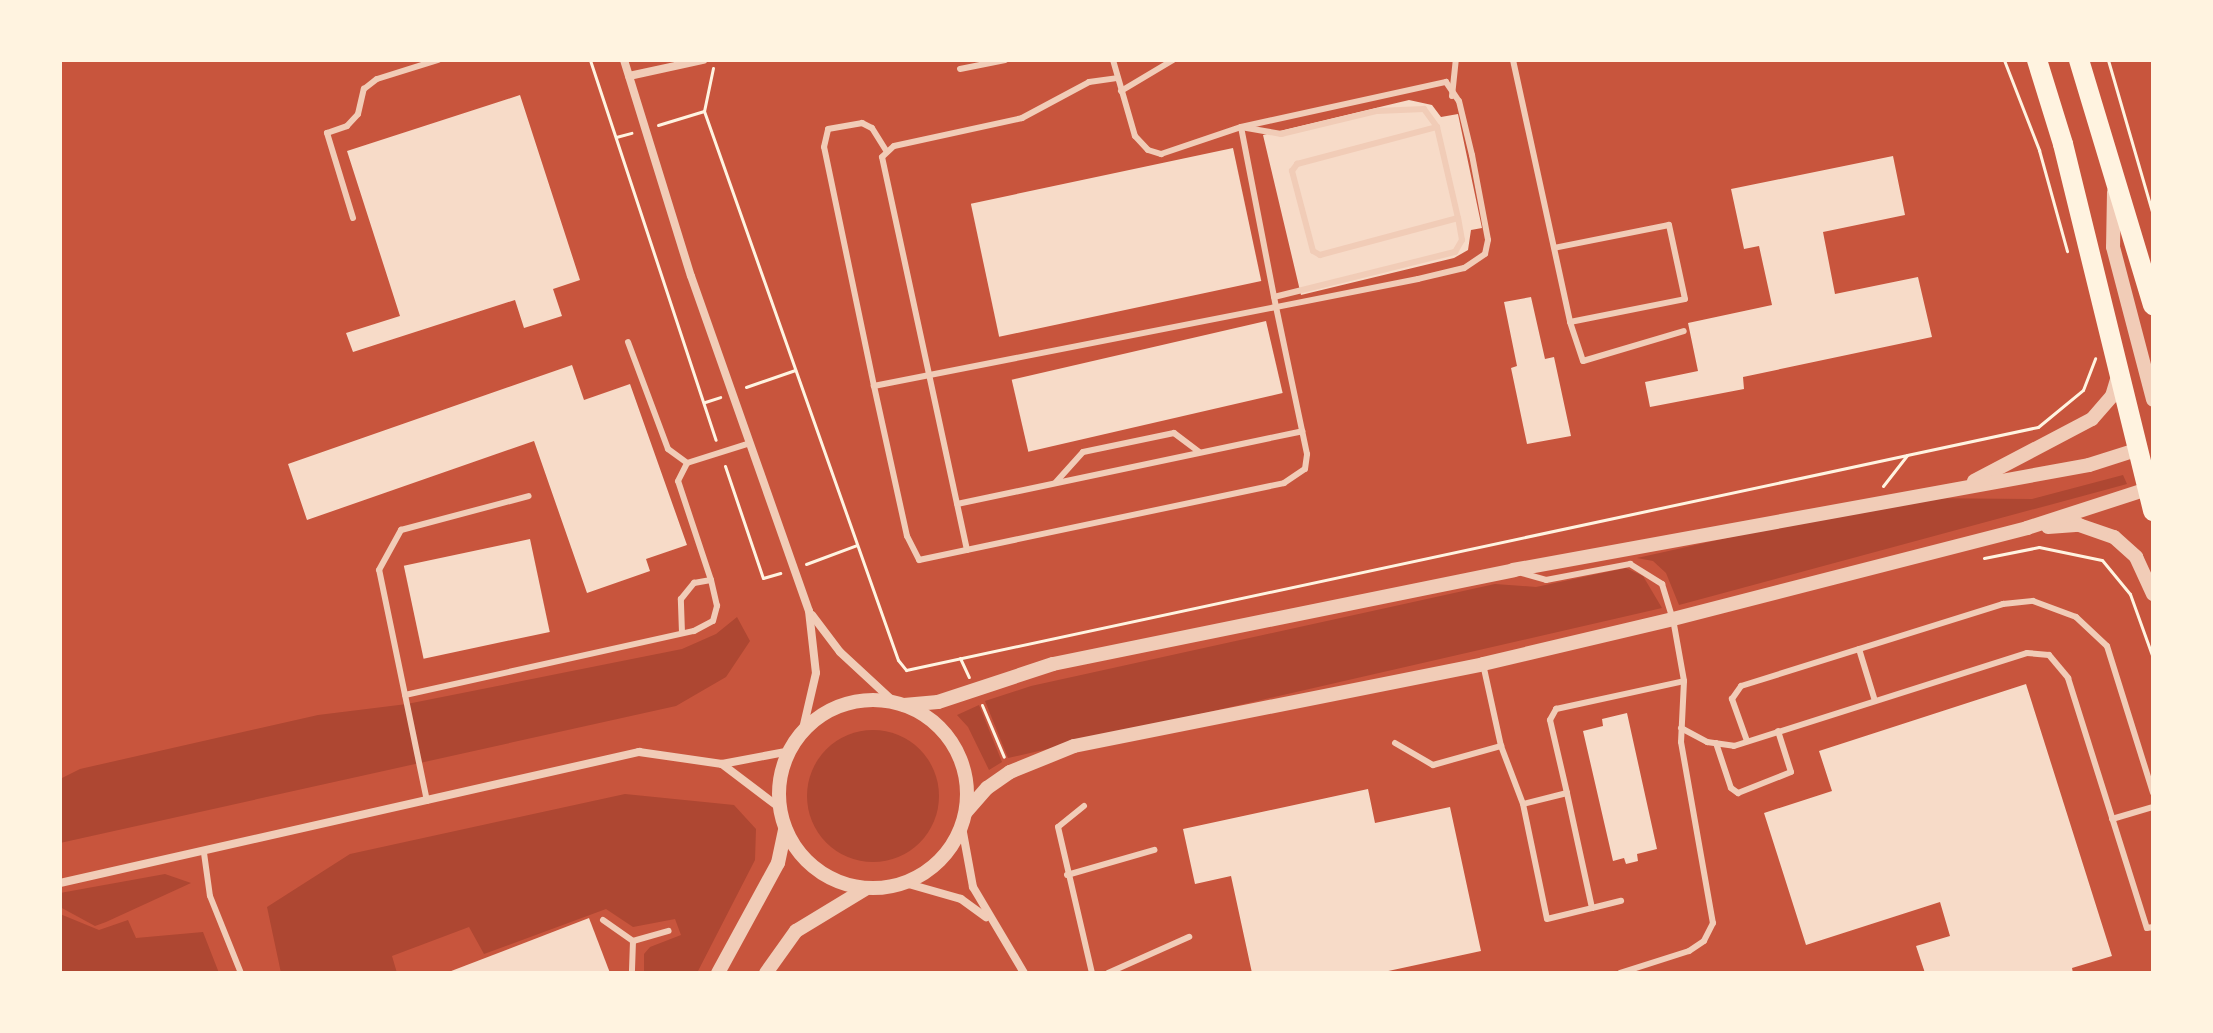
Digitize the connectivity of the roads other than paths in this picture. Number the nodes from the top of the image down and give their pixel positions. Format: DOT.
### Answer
graph roads {
  1 [pos="438,60"];
  2 [pos="624,60"];
  3 [pos="703,60"];
  4 [pos="1005,60"];
  5 [pos="1113,60"];
  6 [pos="1173,60"];
  7 [pos="1456,60"];
  8 [pos="1513,60"];
  9 [pos="2037,60"];
  10 [pos="2079,60"];
  11 [pos="960,69"];
  12 [pos="629,76"];
  13 [pos="1117,78"];
  14 [pos="1121,91"];
  15 [pos="1452,96"];
  16 [pos="1241,127"];
  17 [pos="1437,127"];
  18 [pos="887,152"];
  19 [pos="2114,167"];
  20 [pos="353,218"];
  21 [pos="1458,218"];
  22 [pos="1554,248"];
  23 [pos="2153,254"];
  24 [pos="1274,297"];
  25 [pos="2153,305"];
  26 [pos="1276,307"];
  27 [pos="1570,322"];
  28 [pos="1684,331"];
  29 [pos="628,342"];
  30 [pos="929,375"];
  31 [pos="2118,376"];
  32 [pos="874,386"];
  33 [pos="2153,400"];
  34 [pos="1302,431"];
  35 [pos="750,443"];
  36 [pos="2145,448"];
  37 [pos="1199,452"];
  38 [pos="687,463"];
  39 [pos="1056,483"];
  40 [pos="2151,483"];
  41 [pos="1959,488"];
  42 [pos="529,496"];
  43 [pos="957,504"];
  44 [pos="2153,511"];
  45 [pos="2027,528"];
  46 [pos="967,550"];
  47 [pos="1513,570"];
  48 [pos="711,580"];
  49 [pos="2153,594"];
  50 [pos="809,611"];
  51 [pos="1673,619"];
  52 [pos="682,633"];
  53 [pos="1859,649"];
  54 [pos="1483,664"];
  55 [pos="1684,681"];
  56 [pos="405,695"];
  57 [pos="1875,701"];
  58 [pos="899,704"];
  59 [pos="1681,728"];
  60 [pos="1778,731"];
  61 [pos="802,733"];
  62 [pos="1747,741"];
  63 [pos="1395,743"];
  64 [pos="1716,743"];
  65 [pos="1501,746"];
  66 [pos="790,751"];
  67 [pos="722,764"];
  68 [pos="1567,793"];
  69 [pos="2153,793"];
  70 [pos="427,801"];
  71 [pos="1523,804"];
  72 [pos="1084,806"];
  73 [pos="2153,807"];
  74 [pos="780,808"];
  75 [pos="964,819"];
  76 [pos="2112,819"];
  77 [pos="785,829"];
  78 [pos="1154,850"];
  79 [pos="204,853"];
  80 [pos="1067,875"];
  81 [pos="60,883"];
  82 [pos="905,883"];
  83 [pos="865,889"];
  84 [pos="1621,901"];
  85 [pos="1592,908"];
  86 [pos="987,918"];
  87 [pos="603,920"];
  88 [pos="2153,927"];
  89 [pos="669,931"];
  90 [pos="1189,937"];
  91 [pos="633,941"];
  92 [pos="241,973"];
  93 [pos="632,973"];
  94 [pos="718,973"];
  95 [pos="766,973"];
  96 [pos="1024,973"];
  97 [pos="1092,973"];
  98 [pos="1108,973"];
  99 [pos="1620,973"];
  1 -- 20 [label="lane"];
  2 -- 12 [label="street"];
  3 -- 12 [label="street"];
  4 -- 11 [label="lane"];
  5 -- 13 [label="lane"];
  6 -- 14 [label="lane"];
  7 -- 15 [label="lane"];
  8 -- 22 [label="lane"];
  9 -- 31 [label="highway"];
  10 -- 19 [label="highway"];
  12 -- 35 [label="street"];
  13 -- 14 [label="lane"];
  13 -- 18 [label="lane"];
  14 -- 16 [label="lane"];
  15 -- 16 [label="lane"];
  15 -- 26 [label="lane"];
  16 -- 17 [label="lane"];
  16 -- 24 [label="lane"];
  17 -- 21 [label="lane"];
  17 -- 21 [label="lane"];
  18 -- 30 [label="lane"];
  18 -- 32 [label="lane"];
  19 -- 23 [label="highway"];
  19 -- 25 [label="highway"];
  19 -- 33 [label="street"];
  21 -- 24 [label="lane"];
  22 -- 27 [label="lane"];
  22 -- 27 [label="lane"];
  24 -- 26 [label="lane"];
  26 -- 30 [label="lane"];
  26 -- 34 [label="lane"];
  27 -- 28 [label="lane"];
  29 -- 38 [label="lane"];
  30 -- 32 [label="lane"];
  30 -- 43 [label="lane"];
  31 -- 36 [label="highway"];
  31 -- 41 [label="street"];
  32 -- 46 [label="lane"];
  34 -- 37 [label="lane"];
  34 -- 46 [label="lane"];
  35 -- 38 [label="lane"];
  35 -- 50 [label="street"];
  36 -- 40 [label="highway"];
  36 -- 41 [label="street"];
  37 -- 39 [label="lane"];
  37 -- 39 [label="lane"];
  38 -- 48 [label="lane"];
  39 -- 43 [label="lane"];
  40 -- 44 [label="highway"];
  40 -- 45 [label="street"];
  41 -- 47 [label="street"];
  42 -- 56 [label="lane"];
  43 -- 46 [label="lane"];
  45 -- 49 [label="street"];
  45 -- 51 [label="street"];
  47 -- 51 [label="lane"];
  47 -- 58 [label="street"];
  48 -- 52 [label="lane"];
  48 -- 52 [label="lane"];
  50 -- 58 [label="street"];
  50 -- 61 [label="street"];
  51 -- 54 [label="street"];
  51 -- 55 [label="lane"];
  52 -- 56 [label="lane"];
  53 -- 57 [label="lane"];
  53 -- 62 [label="lane"];
  53 -- 69 [label="lane"];
  54 -- 65 [label="lane"];
  54 -- 75 [label="street"];
  55 -- 59 [label="lane"];
  55 -- 68 [label="lane"];
  56 -- 70 [label="lane"];
  57 -- 60 [label="lane"];
  57 -- 76 [label="lane"];
  58 -- 61 [label="street"];
  58 -- 75 [label="street"];
  59 -- 64 [label="lane"];
  59 -- 99 [label="lane"];
  60 -- 62 [label="lane"];
  60 -- 64 [label="lane"];
  61 -- 66 [label="street"];
  62 -- 64 [label="lane"];
  63 -- 65 [label="lane"];
  65 -- 71 [label="lane"];
  66 -- 67 [label="street"];
  66 -- 74 [label="street"];
  67 -- 70 [label="street"];
  67 -- 74 [label="street"];
  68 -- 71 [label="lane"];
  68 -- 85 [label="lane"];
  70 -- 79 [label="street"];
  71 -- 85 [label="lane"];
  72 -- 80 [label="lane"];
  73 -- 76 [label="lane"];
  74 -- 77 [label="street"];
  75 -- 82 [label="street"];
  75 -- 86 [label="street"];
  76 -- 88 [label="lane"];
  77 -- 83 [label="street"];
  77 -- 94 [label="street"];
  78 -- 80 [label="lane"];
  79 -- 81 [label="street"];
  79 -- 92 [label="lane"];
  80 -- 97 [label="lane"];
  82 -- 83 [label="street"];
  82 -- 86 [label="street"];
  83 -- 95 [label="street"];
  84 -- 85 [label="lane"];
  86 -- 96 [label="street"];
  87 -- 91 [label="lane"];
  89 -- 91 [label="lane"];
  90 -- 98 [label="lane"];
  91 -- 93 [label="lane"];
}
